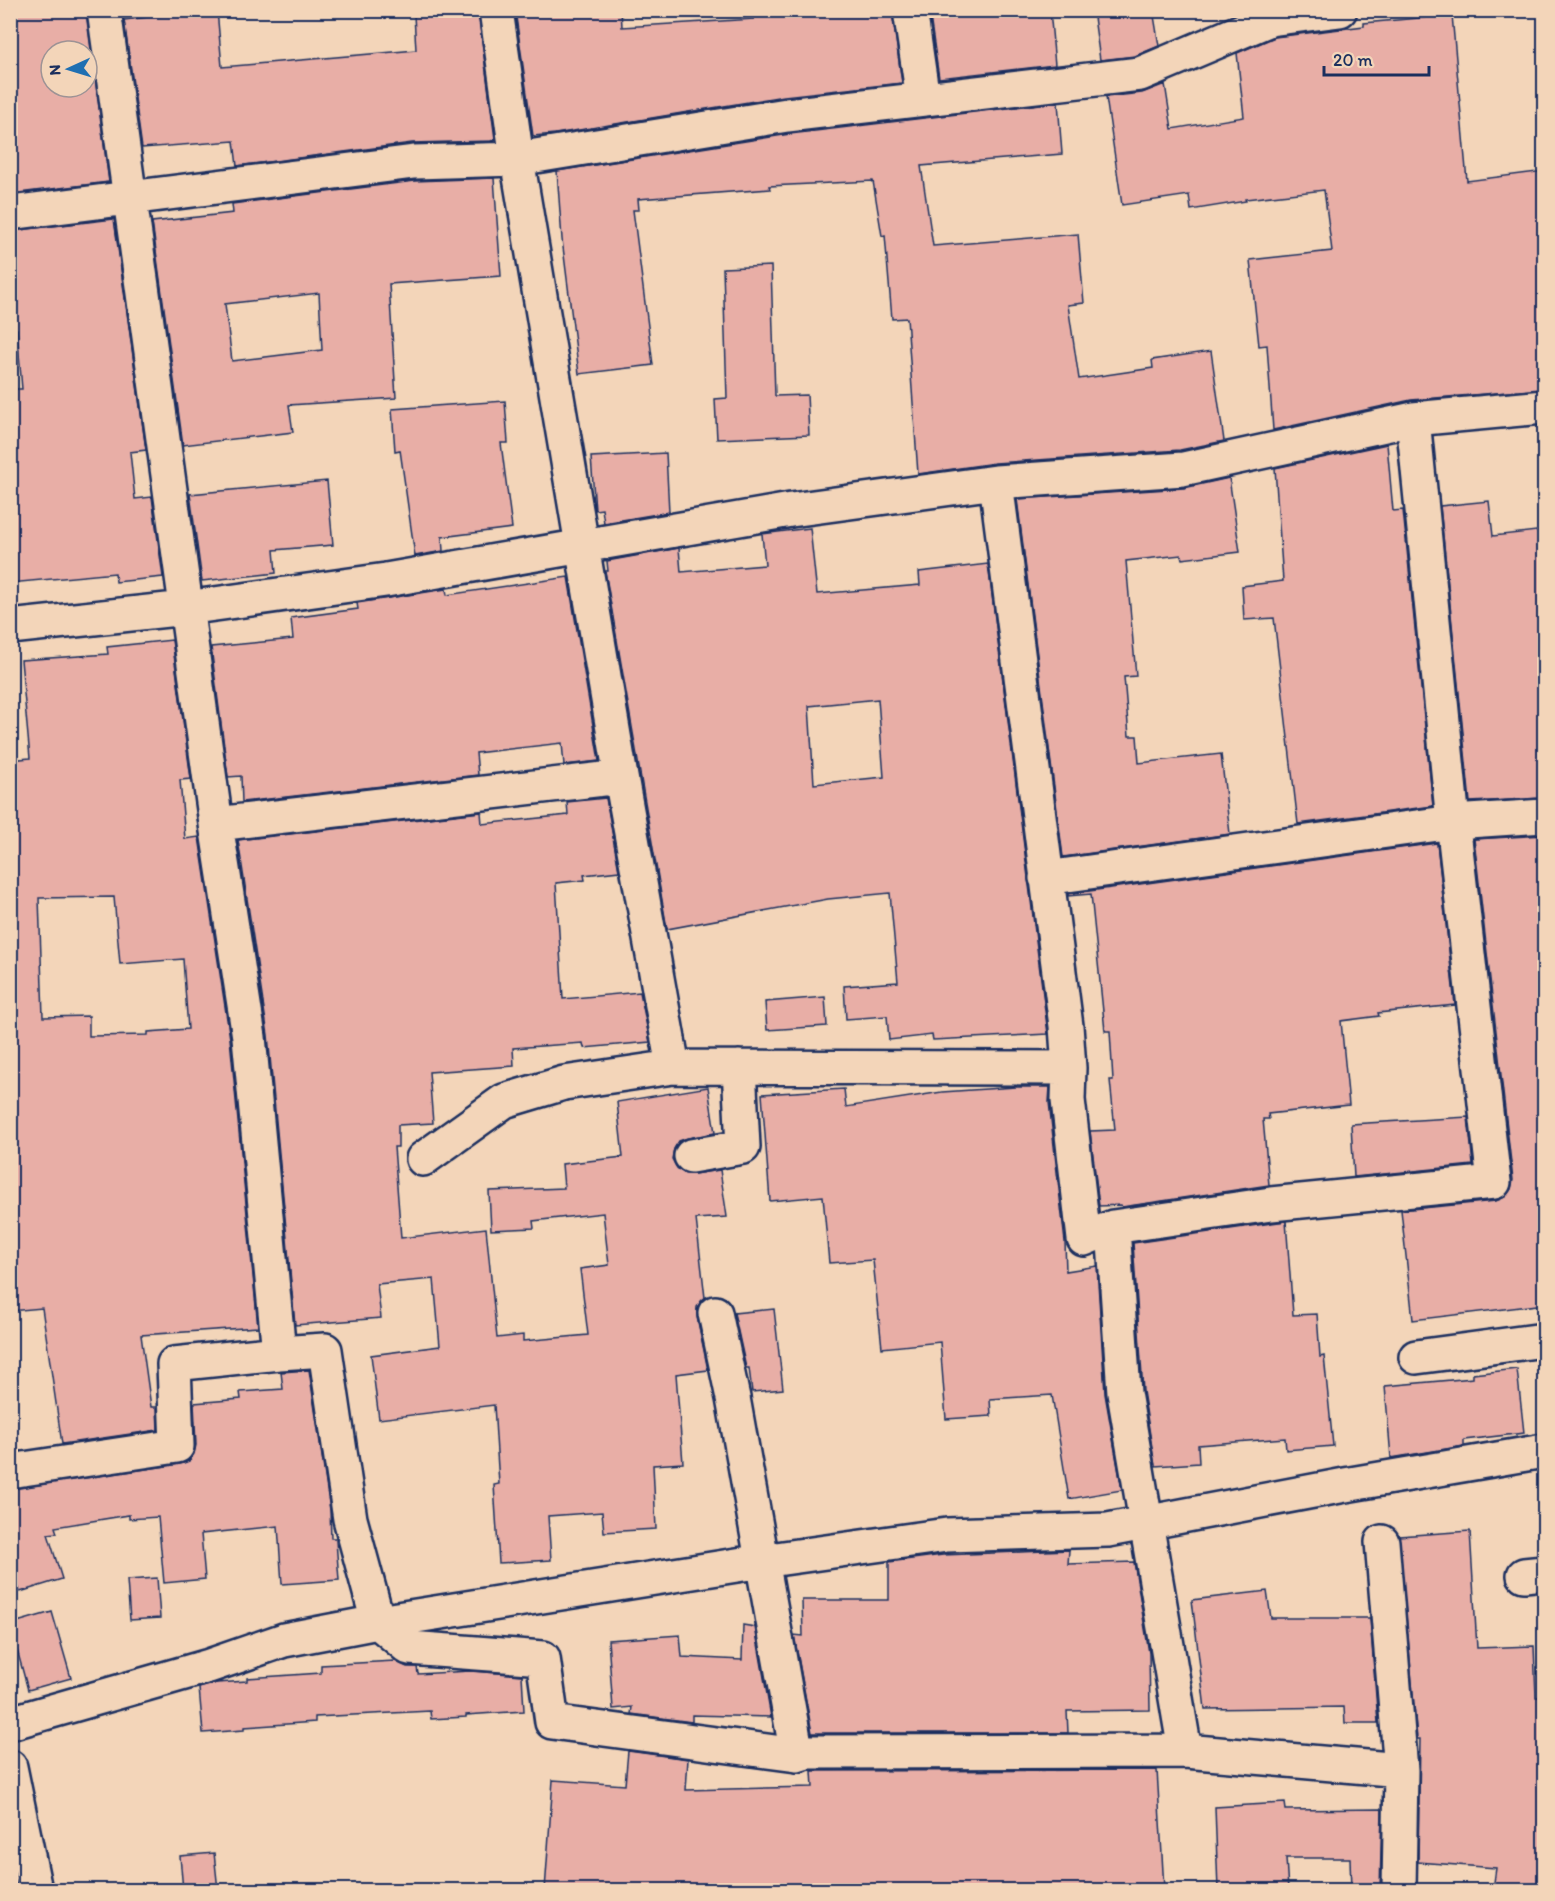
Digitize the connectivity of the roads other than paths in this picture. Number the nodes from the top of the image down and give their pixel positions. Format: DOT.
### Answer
graph roads {
  1 [pos="104,10"];
  2 [pos="496,10"];
  3 [pos="910,10"];
  4 [pos="1340,10"];
  5 [pos="923,99"];
  6 [pos="517,159"];
  7 [pos="131,197"];
  8 [pos="10,213"];
  9 [pos="1545,407"];
  10 [pos="1413,419"];
  11 [pos="996,482"];
  12 [pos="583,546"];
  13 [pos="186,608"];
  14 [pos="10,627"];
  15 [pos="621,777"];
  16 [pos="1545,816"];
  17 [pos="1453,822"];
  18 [pos="216,824"];
  19 [pos="1046,878"];
  20 [pos="673,1067"];
  21 [pos="739,1067"];
  22 [pos="1069,1068"];
  23 [pos="691,1156"];
  24 [pos="423,1159"];
  25 [pos="1113,1227"];
  26 [pos="715,1313"];
  27 [pos="1545,1340"];
  28 [pos="279,1353"];
  29 [pos="1416,1357"];
  30 [pos="1545,1451"];
  31 [pos="10,1471"];
  32 [pos="1146,1522"];
  33 [pos="1382,1542"];
  34 [pos="762,1561"];
  35 [pos="378,1622"];
  36 [pos="10,1723"];
  37 [pos="1185,1751"];
  38 [pos="797,1755"];
  39 [pos="10,1767"];
  40 [pos="1401,1770"];
  41 [pos="35,1890"];
  42 [pos="1399,1890"];
  1 -- 7 [label="street"];
  2 -- 6 [label="street"];
  3 -- 5 [label="street"];
  4 -- 5 [label="street"];
  5 -- 6 [label="street"];
  6 -- 7 [label="street"];
  6 -- 12 [label="street"];
  7 -- 8 [label="street"];
  7 -- 13 [label="street"];
  9 -- 10 [label="street"];
  10 -- 11 [label="street"];
  10 -- 17 [label="street"];
  11 -- 12 [label="street"];
  11 -- 19 [label="street"];
  12 -- 13 [label="street"];
  12 -- 15 [label="street"];
  13 -- 14 [label="street"];
  13 -- 18 [label="street"];
  15 -- 18 [label="street"];
  15 -- 20 [label="street"];
  16 -- 17 [label="street"];
  17 -- 19 [label="street"];
  17 -- 25 [label="street"];
  18 -- 28 [label="street"];
  19 -- 22 [label="street"];
  20 -- 21 [label="street"];
  20 -- 24 [label="street"];
  21 -- 22 [label="street"];
  21 -- 23 [label="street"];
  22 -- 25 [label="street"];
  25 -- 32 [label="street"];
  26 -- 34 [label="street"];
  27 -- 29 [label="street"];
  28 -- 31 [label="street"];
  28 -- 35 [label="street"];
  30 -- 32 [label="street"];
  32 -- 34 [label="street"];
  32 -- 37 [label="street"];
  33 -- 40 [label="street"];
  34 -- 35 [label="street"];
  34 -- 38 [label="street"];
  35 -- 36 [label="street"];
  35 -- 38 [label="street"];
  37 -- 38 [label="street"];
  37 -- 40 [label="street"];
  39 -- 41 [label="street"];
  40 -- 42 [label="street"];
}
